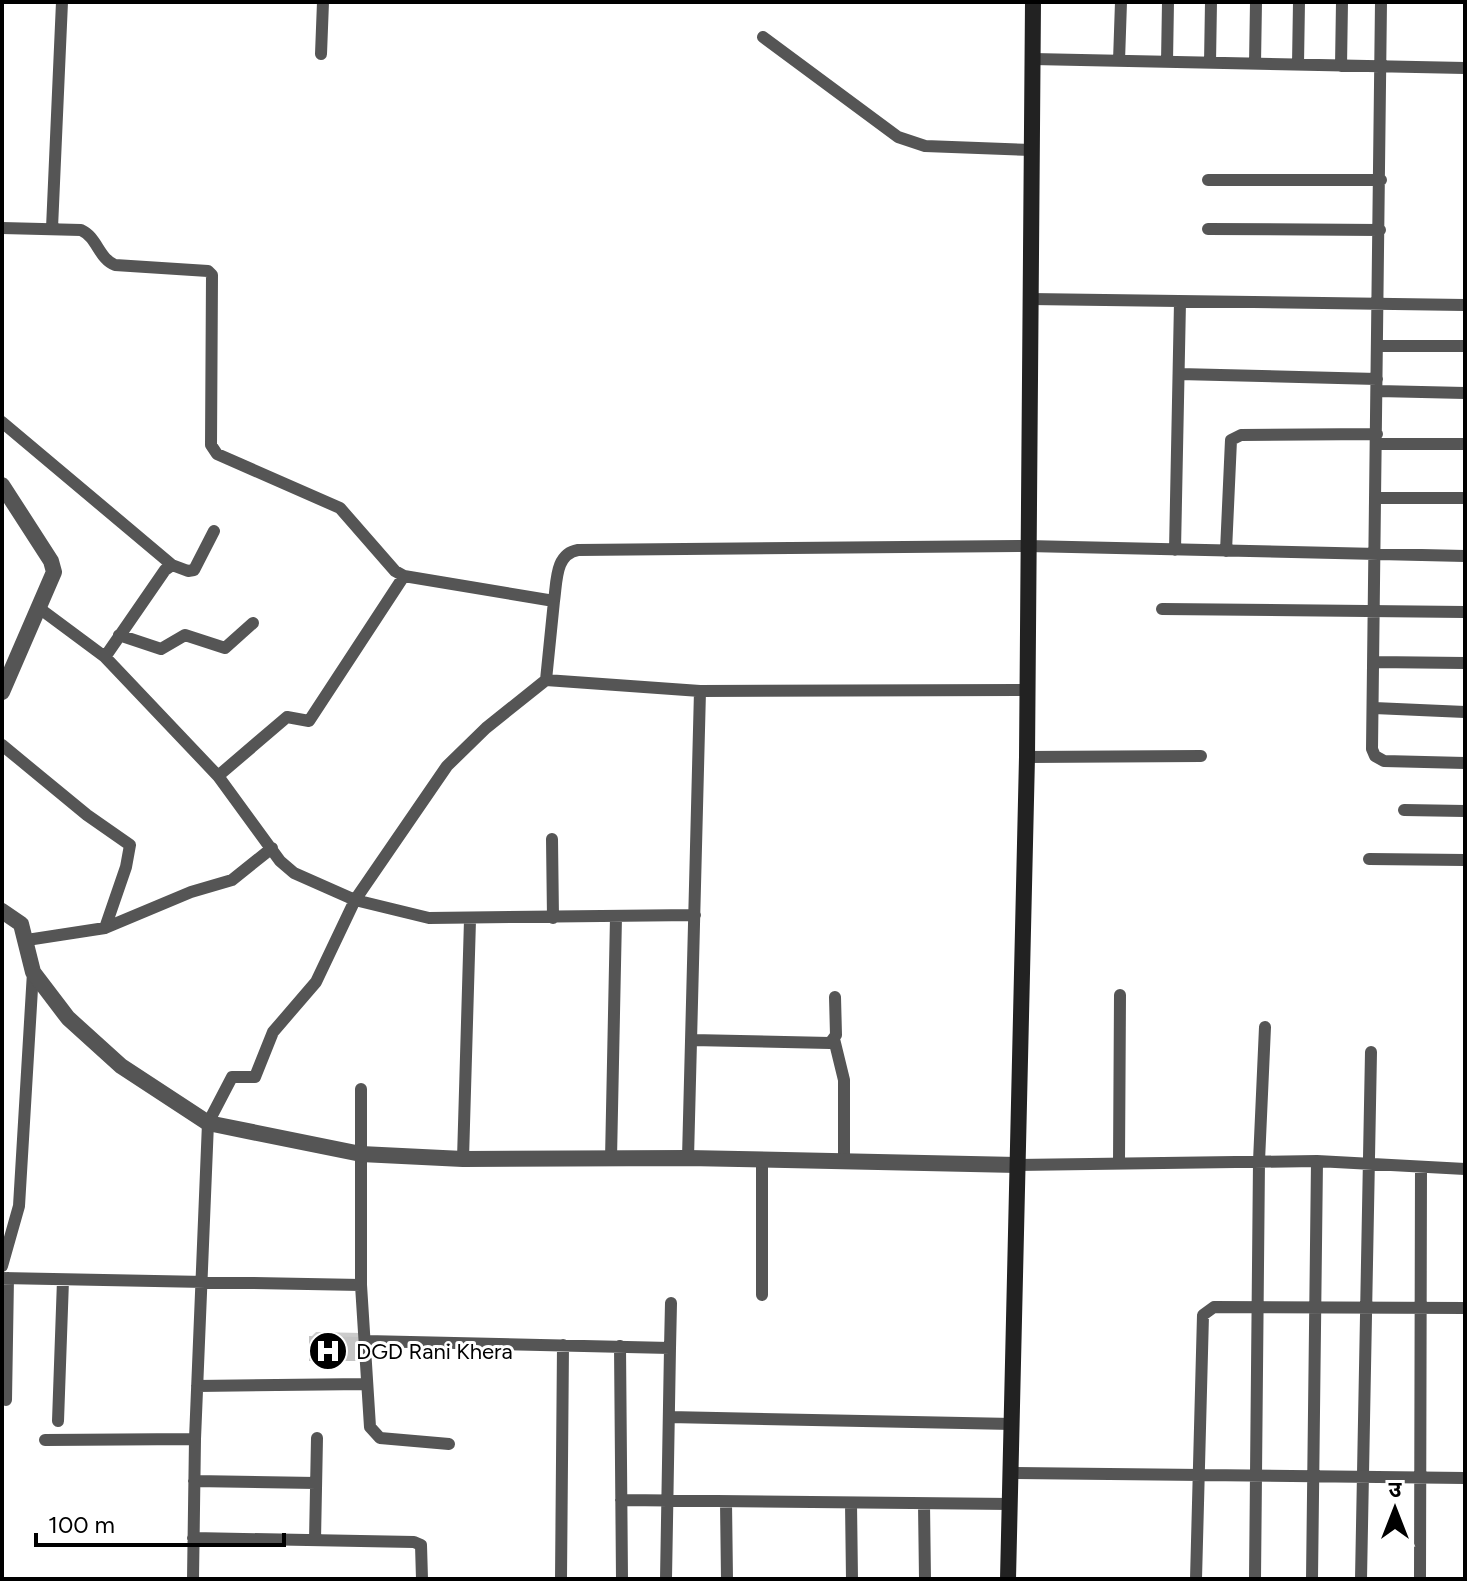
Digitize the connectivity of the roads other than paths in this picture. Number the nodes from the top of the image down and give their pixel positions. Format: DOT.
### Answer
graph roads {
  1 [pos="62,2"];
  2 [pos="323,2"];
  3 [pos="1033,2"];
  4 [pos="1121,2"];
  5 [pos="1168,2"];
  6 [pos="1211,2"];
  7 [pos="1256,2"];
  8 [pos="1299,2"];
  9 [pos="1342,2"];
  10 [pos="1381,2"];
  11 [pos="763,37"];
  12 [pos="321,54"];
  13 [pos="1033,59"];
  14 [pos="1119,61"];
  15 [pos="1167,62"];
  16 [pos="1210,63"];
  17 [pos="1255,64"];
  18 [pos="1298,64"];
  19 [pos="1341,66"];
  20 [pos="1379,67"];
  21 [pos="1465,68"];
  22 [pos="1032,150"];
  23 [pos="1208,180"];
  24 [pos="1381,180"];
  25 [pos="2,228"];
  26 [pos="52,228"];
  27 [pos="1208,229"];
  28 [pos="1380,230"];
  29 [pos="1030,299"];
  30 [pos="1180,302"];
  31 [pos="1378,305"];
  32 [pos="1465,305"];
  33 [pos="1379,346"];
  34 [pos="1465,346"];
  35 [pos="1179,374"];
  36 [pos="1378,385"];
  37 [pos="1465,393"];
  38 [pos="2,422"];
  39 [pos="1378,439"];
  40 [pos="1465,444"];
  41 [pos="2,485"];
  42 [pos="1377,498"];
  43 [pos="1465,498"];
  44 [pos="214,531"];
  45 [pos="1027,546"];
  46 [pos="1175,550"];
  47 [pos="1226,551"];
  48 [pos="1375,555"];
  49 [pos="1465,556"];
  50 [pos="172,565"];
  51 [pos="404,576"];
  52 [pos="554,601"];
  53 [pos="39,608"];
  54 [pos="1162,609"];
  55 [pos="1374,609"];
  56 [pos="1465,612"];
  57 [pos="253,623"];
  58 [pos="119,635"];
  59 [pos="105,657"];
  60 [pos="1373,662"];
  61 [pos="1465,663"];
  62 [pos="546,680"];
  63 [pos="1027,690"];
  64 [pos="700,691"];
  65 [pos="2,692"];
  66 [pos="1374,708"];
  67 [pos="1465,712"];
  68 [pos="2,745"];
  69 [pos="1201,756"];
  70 [pos="1027,757"];
  71 [pos="1465,763"];
  72 [pos="218,776"];
  73 [pos="1404,810"];
  74 [pos="1465,811"];
  75 [pos="552,839"];
  76 [pos="272,848"];
  77 [pos="1369,859"];
  78 [pos="1465,860"];
  79 [pos="355,900"];
  80 [pos="2,911"];
  81 [pos="695,915"];
  82 [pos="616,917"];
  83 [pos="553,918"];
  84 [pos="470,920"];
  85 [pos="105,928"];
  86 [pos="27,940"];
  87 [pos="33,972"];
  88 [pos="1120,995"];
  89 [pos="835,997"];
  90 [pos="1265,1027"];
  91 [pos="834,1039"];
  92 [pos="692,1040"];
  93 [pos="1371,1052"];
  94 [pos="361,1089"];
  95 [pos="208,1123"];
  96 [pos="361,1154"];
  97 [pos="688,1158"];
  98 [pos="463,1159"];
  99 [pos="611,1159"];
  100 [pos="762,1161"];
  101 [pos="1259,1161"];
  102 [pos="1317,1161"];
  103 [pos="844,1162"];
  104 [pos="1119,1163"];
  105 [pos="1370,1164"];
  106 [pos="1017,1165"];
  107 [pos="1421,1167"];
  108 [pos="1465,1169"];
  109 [pos="4,1274"];
  110 [pos="63,1280"];
  111 [pos="200,1282"];
  112 [pos="361,1285"];
  113 [pos="762,1295"];
  114 [pos="671,1303"];
  115 [pos="1316,1306"];
  116 [pos="1367,1306"];
  117 [pos="1420,1306"];
  118 [pos="1259,1308"];
  119 [pos="1465,1308"];
  120 [pos="366,1341"];
  121 [pos="563,1345"];
  122 [pos="620,1346"];
  123 [pos="670,1348"];
  124 [pos="366,1384"];
  125 [pos="197,1386"];
  126 [pos="6,1400"];
  127 [pos="669,1417"];
  128 [pos="58,1421"];
  129 [pos="1013,1424"];
  130 [pos="317,1438"];
  131 [pos="195,1439"];
  132 [pos="45,1440"];
  133 [pos="449,1444"];
  134 [pos="1011,1473"];
  135 [pos="1199,1473"];
  136 [pos="1259,1474"];
  137 [pos="1313,1475"];
  138 [pos="1364,1476"];
  139 [pos="1422,1477"];
  140 [pos="1465,1478"];
  141 [pos="194,1481"];
  142 [pos="316,1483"];
  143 [pos="621,1500"];
  144 [pos="666,1502"];
  145 [pos="726,1502"];
  146 [pos="851,1503"];
  147 [pos="924,1504"];
  148 [pos="1011,1504"];
  149 [pos="193,1538"];
  150 [pos="315,1540"];
  151 [pos="193,1579"];
  152 [pos="422,1579"];
  153 [pos="561,1579"];
  154 [pos="622,1579"];
  155 [pos="666,1579"];
  156 [pos="727,1579"];
  157 [pos="852,1579"];
  158 [pos="925,1579"];
  159 [pos="1008,1579"];
  160 [pos="1196,1579"];
  161 [pos="1255,1579"];
  162 [pos="1312,1579"];
  163 [pos="1361,1579"];
  164 [pos="1420,1579"];
  1 -- 26 [label="street"];
  2 -- 12 [label="street"];
  3 -- 13 [label="main road"];
  4 -- 14 [label="street"];
  5 -- 15 [label="street"];
  6 -- 16 [label="street"];
  7 -- 17 [label="street"];
  8 -- 18 [label="street"];
  9 -- 19 [label="street"];
  10 -- 20 [label="street"];
  11 -- 22 [label="street"];
  13 -- 14 [label="street"];
  13 -- 22 [label="main road"];
  14 -- 15 [label="street"];
  15 -- 16 [label="street"];
  16 -- 17 [label="street"];
  17 -- 18 [label="street"];
  18 -- 19 [label="street"];
  19 -- 20 [label="street"];
  20 -- 21 [label="street"];
  20 -- 24 [label="street"];
  22 -- 29 [label="main road"];
  23 -- 24 [label="street"];
  24 -- 28 [label="street"];
  25 -- 26 [label="street"];
  26 -- 51 [label="street"];
  27 -- 28 [label="street"];
  28 -- 31 [label="street"];
  29 -- 30 [label="street"];
  29 -- 45 [label="main road"];
  30 -- 31 [label="street"];
  30 -- 35 [label="street"];
  31 -- 32 [label="street"];
  31 -- 33 [label="street"];
  33 -- 34 [label="street"];
  33 -- 36 [label="street"];
  35 -- 36 [label="street"];
  35 -- 46 [label="street"];
  36 -- 37 [label="street"];
  36 -- 39 [label="street"];
  38 -- 50 [label="street"];
  39 -- 40 [label="street"];
  39 -- 42 [label="street"];
  39 -- 47 [label="street"];
  41 -- 53 [label="street"];
  42 -- 43 [label="street"];
  42 -- 48 [label="street"];
  44 -- 50 [label="street"];
  45 -- 46 [label="street"];
  45 -- 52 [label="street"];
  45 -- 63 [label="main road"];
  46 -- 47 [label="street"];
  47 -- 48 [label="street"];
  48 -- 49 [label="street"];
  48 -- 55 [label="street"];
  50 -- 58 [label="street"];
  51 -- 52 [label="street"];
  51 -- 72 [label="street"];
  52 -- 62 [label="street"];
  53 -- 59 [label="street"];
  53 -- 65 [label="street"];
  54 -- 55 [label="street"];
  55 -- 56 [label="street"];
  55 -- 60 [label="street"];
  57 -- 58 [label="street"];
  58 -- 59 [label="street"];
  59 -- 72 [label="street"];
  60 -- 61 [label="street"];
  60 -- 66 [label="street"];
  62 -- 64 [label="street"];
  62 -- 79 [label="street"];
  63 -- 64 [label="street"];
  63 -- 70 [label="main road"];
  64 -- 81 [label="street"];
  66 -- 67 [label="street"];
  66 -- 71 [label="street"];
  68 -- 85 [label="street"];
  69 -- 70 [label="street"];
  70 -- 106 [label="main road"];
  72 -- 76 [label="street"];
  73 -- 74 [label="street"];
  75 -- 83 [label="street"];
  76 -- 79 [label="street"];
  76 -- 85 [label="street"];
  77 -- 78 [label="street"];
  79 -- 84 [label="street"];
  79 -- 95 [label="street"];
  80 -- 86 [label="street"];
  81 -- 82 [label="street"];
  81 -- 92 [label="street"];
  82 -- 83 [label="street"];
  82 -- 99 [label="street"];
  83 -- 84 [label="street"];
  84 -- 98 [label="street"];
  85 -- 86 [label="street"];
  86 -- 87 [label="street"];
  87 -- 95 [label="street"];
  87 -- 109 [label="street"];
  88 -- 104 [label="street"];
  89 -- 91 [label="street"];
  90 -- 101 [label="street"];
  91 -- 92 [label="street"];
  91 -- 103 [label="street"];
  92 -- 97 [label="street"];
  93 -- 105 [label="street"];
  94 -- 96 [label="street"];
  95 -- 96 [label="street"];
  95 -- 111 [label="street"];
  96 -- 98 [label="street"];
  96 -- 112 [label="street"];
  97 -- 99 [label="street"];
  97 -- 100 [label="street"];
  98 -- 99 [label="street"];
  100 -- 103 [label="street"];
  100 -- 113 [label="street"];
  101 -- 102 [label="street"];
  101 -- 104 [label="street"];
  101 -- 118 [label="street"];
  102 -- 105 [label="street"];
  102 -- 115 [label="street"];
  103 -- 106 [label="street"];
  104 -- 106 [label="street"];
  105 -- 107 [label="street"];
  105 -- 116 [label="street"];
  106 -- 129 [label="main road"];
  107 -- 108 [label="street"];
  107 -- 117 [label="street"];
  109 -- 110 [label="street"];
  109 -- 126 [label="street"];
  110 -- 111 [label="street"];
  110 -- 128 [label="street"];
  111 -- 112 [label="street"];
  111 -- 125 [label="street"];
  112 -- 120 [label="street"];
  114 -- 123 [label="street"];
  115 -- 116 [label="street"];
  115 -- 118 [label="street"];
  115 -- 137 [label="street"];
  116 -- 117 [label="street"];
  116 -- 138 [label="street"];
  117 -- 119 [label="street"];
  117 -- 139 [label="street"];
  118 -- 135 [label="street"];
  118 -- 136 [label="street"];
  120 -- 121 [label="street"];
  120 -- 124 [label="street"];
  121 -- 122 [label="street"];
  121 -- 153 [label="street"];
  122 -- 123 [label="street"];
  122 -- 143 [label="street"];
  123 -- 127 [label="street"];
  124 -- 125 [label="street"];
  124 -- 133 [label="street"];
  125 -- 131 [label="street"];
  127 -- 129 [label="street"];
  127 -- 144 [label="street"];
  129 -- 134 [label="main road"];
  130 -- 142 [label="street"];
  131 -- 132 [label="street"];
  131 -- 141 [label="street"];
  134 -- 135 [label="street"];
  134 -- 148 [label="main road"];
  135 -- 136 [label="street"];
  135 -- 160 [label="street"];
  136 -- 137 [label="street"];
  136 -- 161 [label="street"];
  137 -- 138 [label="street"];
  137 -- 162 [label="street"];
  138 -- 139 [label="street"];
  138 -- 163 [label="street"];
  139 -- 140 [label="street"];
  139 -- 164 [label="street"];
  141 -- 142 [label="street"];
  141 -- 149 [label="street"];
  142 -- 150 [label="street"];
  143 -- 144 [label="street"];
  143 -- 154 [label="street"];
  144 -- 145 [label="street"];
  144 -- 155 [label="street"];
  145 -- 146 [label="street"];
  145 -- 156 [label="street"];
  146 -- 147 [label="street"];
  146 -- 157 [label="street"];
  147 -- 148 [label="street"];
  147 -- 158 [label="street"];
  148 -- 159 [label="main road"];
  149 -- 150 [label="street"];
  149 -- 151 [label="street"];
  150 -- 152 [label="street"];
}
